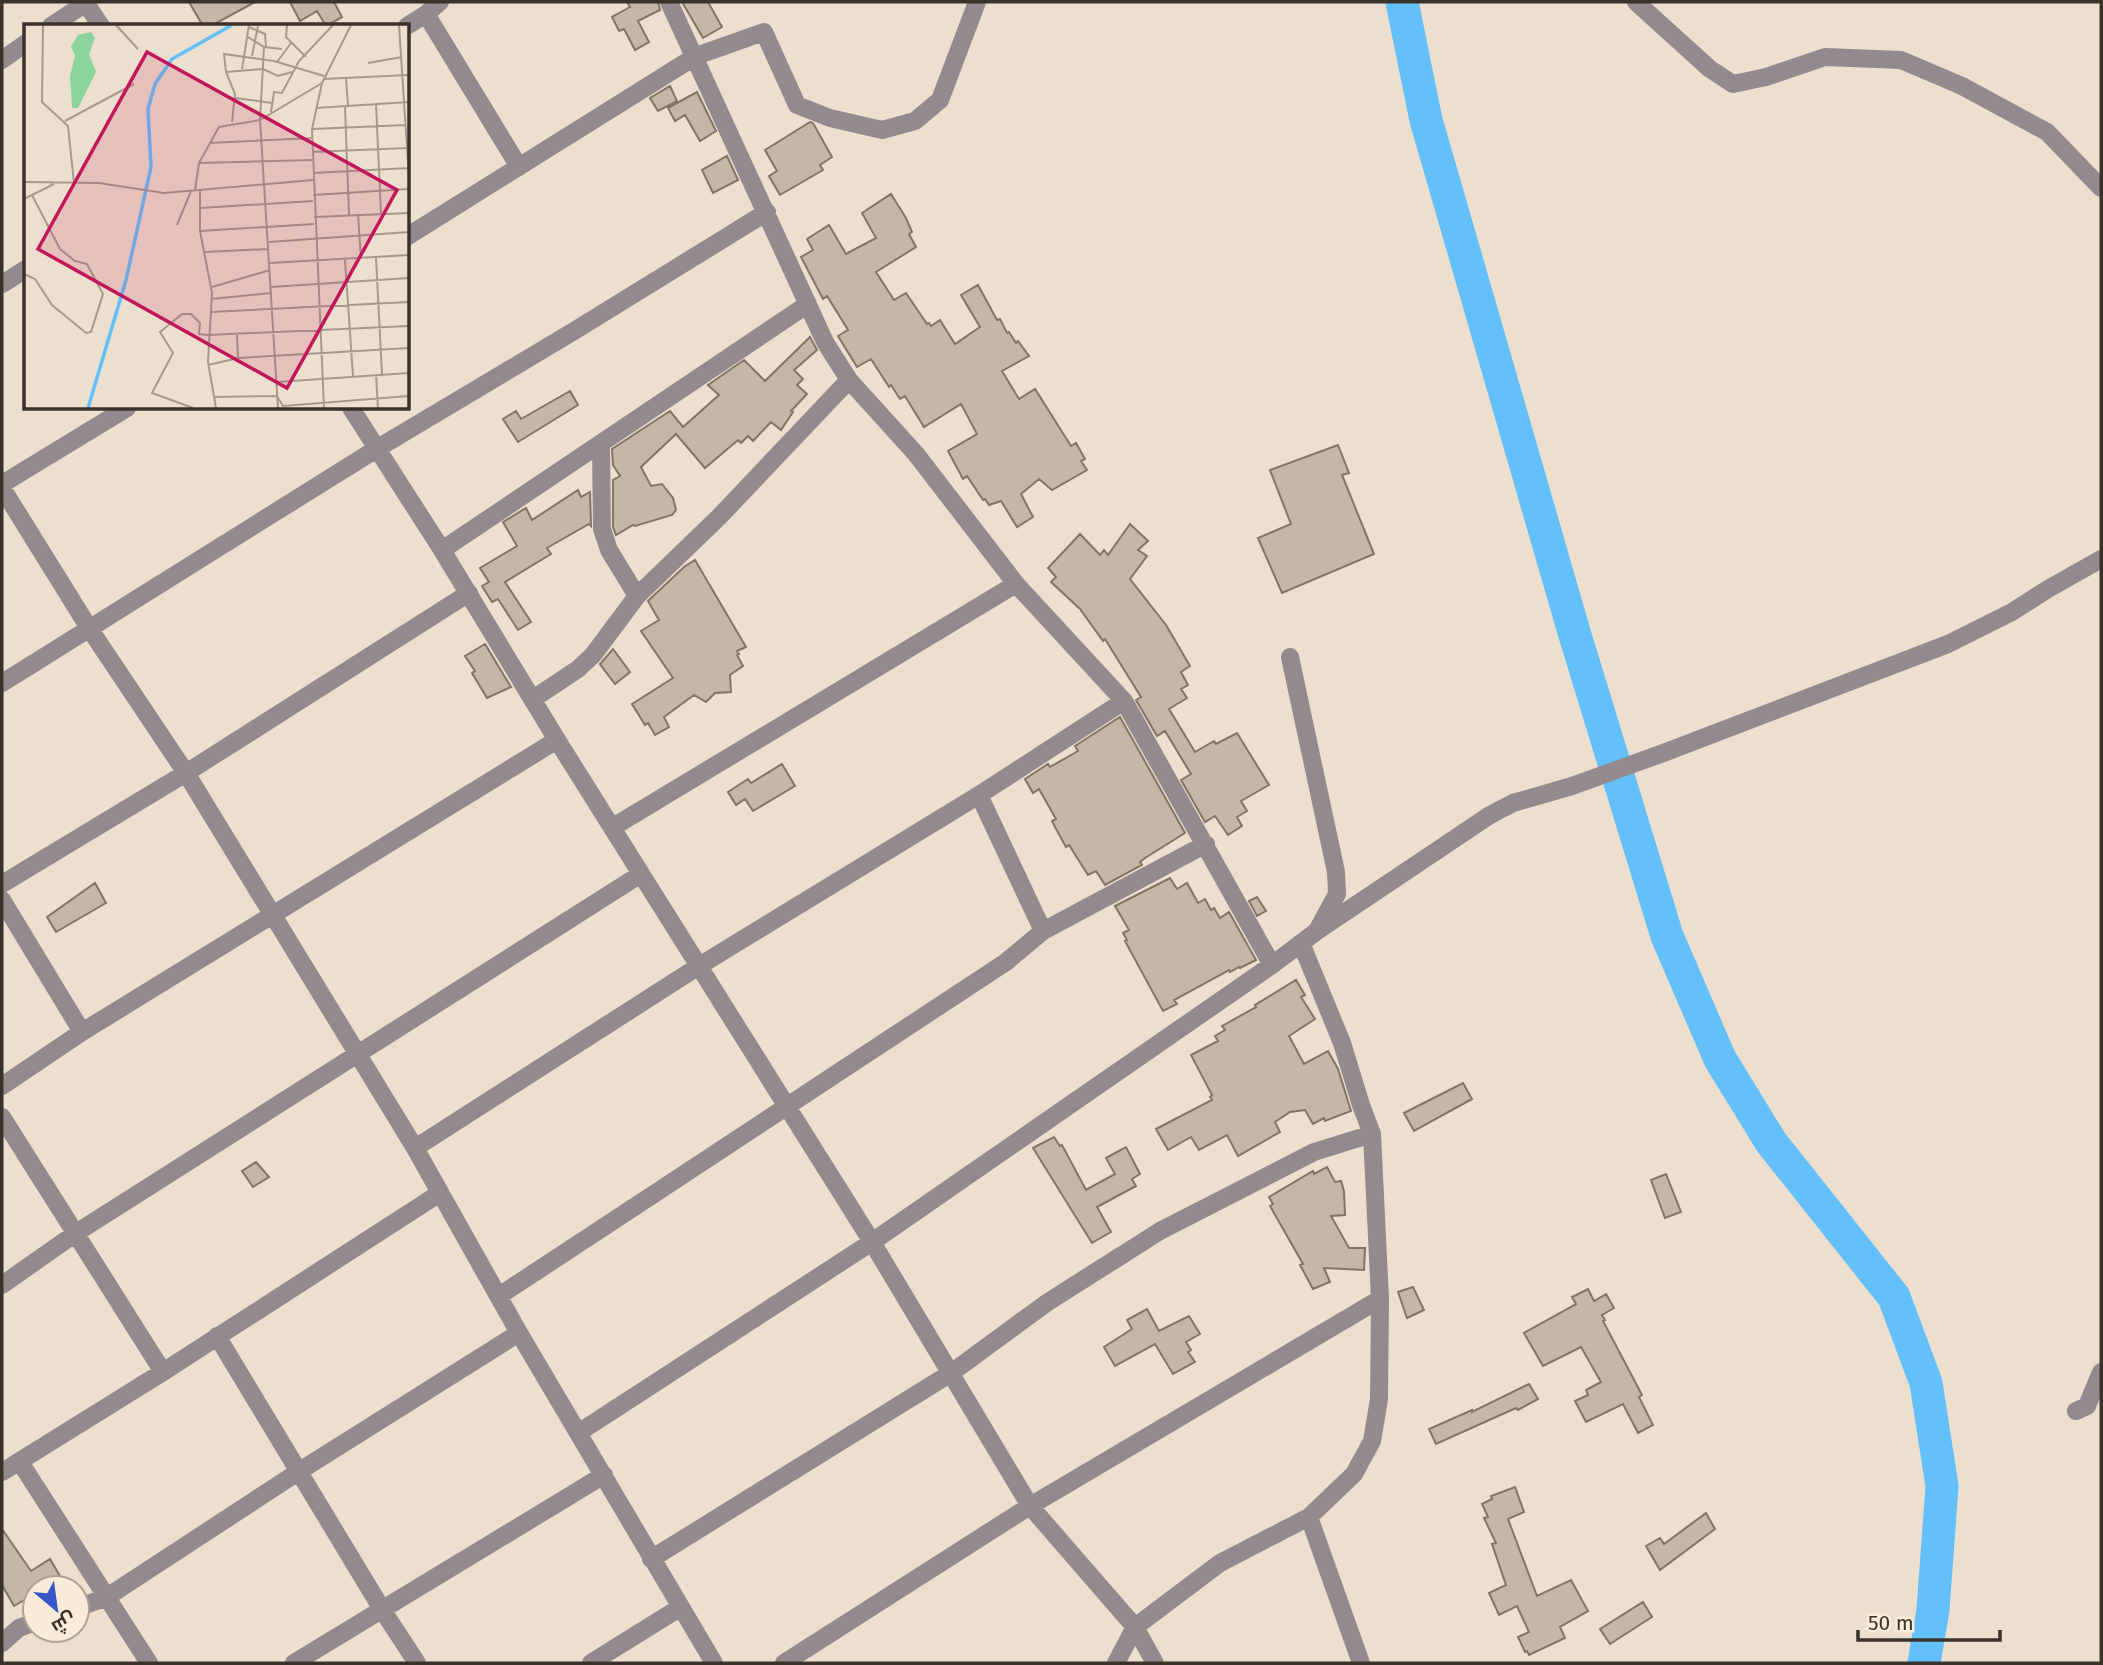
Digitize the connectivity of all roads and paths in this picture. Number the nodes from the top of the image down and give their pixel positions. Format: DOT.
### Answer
graph roads {
  1 [pos="85,2"];
  2 [pos="669,2"];
  3 [pos="977,2"];
  4 [pos="1636,2"];
  5 [pos="433,8"];
  6 [pos="54,24"];
  7 [pos="100,24"];
  8 [pos="410,24"];
  9 [pos="24,44"];
  10 [pos="696,56"];
  11 [pos="2,60"];
  12 [pos="519,167"];
  13 [pos="2101,188"];
  14 [pos="767,212"];
  15 [pos="410,235"];
  16 [pos="24,270"];
  17 [pos="2,285"];
  18 [pos="808,304"];
  19 [pos="849,380"];
  20 [pos="124,410"];
  21 [pos="352,410"];
  22 [pos="601,444"];
  23 [pos="378,448"];
  24 [pos="2,486"];
  25 [pos="442,550"];
  26 [pos="2101,559"];
  27 [pos="1016,584"];
  28 [pos="469,593"];
  29 [pos="637,596"];
  30 [pos="89,628"];
  31 [pos="1290,657"];
  32 [pos="2,683"];
  33 [pos="533,699"];
  34 [pos="1124,701"];
  35 [pos="557,740"];
  36 [pos="186,773"];
  37 [pos="979,795"];
  38 [pos="613,827"];
  39 [pos="1206,844"];
  40 [pos="641,874"];
  41 [pos="2,884"];
  42 [pos="2,900"];
  43 [pos="272,917"];
  44 [pos="1043,931"];
  45 [pos="1317,931"];
  46 [pos="1300,943"];
  47 [pos="1272,965"];
  48 [pos="699,966"];
  49 [pos="82,1032"];
  50 [pos="357,1055"];
  51 [pos="2,1086"];
  52 [pos="786,1105"];
  53 [pos="2,1117"];
  54 [pos="1373,1134"];
  55 [pos="415,1148"];
  56 [pos="440,1193"];
  57 [pos="76,1233"];
  58 [pos="872,1242"];
  59 [pos="2,1285"];
  60 [pos="499,1296"];
  61 [pos="1380,1299"];
  62 [pos="519,1333"];
  63 [pos="216,1336"];
  64 [pos="163,1372"];
  65 [pos="951,1373"];
  66 [pos="2101,1373"];
  67 [pos="2076,1411"];
  68 [pos="578,1433"];
  69 [pos="20,1462"];
  70 [pos="2,1472"];
  71 [pos="298,1472"];
  72 [pos="604,1475"];
  73 [pos="1030,1506"];
  74 [pos="1309,1517"];
  75 [pos="652,1559"];
  76 [pos="107,1597"];
  77 [pos="91,1603"];
  78 [pos="681,1606"];
  79 [pos="383,1611"];
  80 [pos="21,1627"];
  81 [pos="1135,1627"];
  82 [pos="2,1643"];
  83 [pos="149,1663"];
  84 [pos="294,1663"];
  85 [pos="417,1663"];
  86 [pos="591,1663"];
  87 [pos="714,1663"];
  88 [pos="785,1663"];
  89 [pos="1116,1663"];
  90 [pos="1155,1663"];
  91 [pos="1361,1663"];
  1 -- 6 [label="street"];
  1 -- 7 [label="street"];
  2 -- 10 [label="street"];
  3 -- 10 [label="street"];
  4 -- 13 [label="street"];
  5 -- 8 [label="street"];
  5 -- 12 [label="street"];
  9 -- 11 [label="street"];
  10 -- 12 [label="street"];
  10 -- 14 [label="street"];
  12 -- 15 [label="street"];
  14 -- 18 [label="street"];
  14 -- 23 [label="street"];
  16 -- 17 [label="street"];
  18 -- 19 [label="street"];
  18 -- 22 [label="street"];
  19 -- 27 [label="street"];
  19 -- 29 [label="street"];
  20 -- 24 [label="street"];
  21 -- 23 [label="street"];
  22 -- 25 [label="street"];
  22 -- 29 [label="street"];
  23 -- 25 [label="street"];
  23 -- 30 [label="street"];
  24 -- 30 [label="street"];
  25 -- 28 [label="street"];
  26 -- 45 [label="street"];
  27 -- 34 [label="street"];
  27 -- 38 [label="street"];
  28 -- 33 [label="street"];
  28 -- 36 [label="street"];
  29 -- 33 [label="street"];
  30 -- 32 [label="street"];
  30 -- 36 [label="street"];
  31 -- 45 [label="street"];
  33 -- 35 [label="street"];
  34 -- 37 [label="street"];
  34 -- 39 [label="street"];
  35 -- 38 [label="street"];
  35 -- 43 [label="street"];
  36 -- 41 [label="street"];
  36 -- 43 [label="street"];
  37 -- 44 [label="street"];
  37 -- 48 [label="street"];
  38 -- 40 [label="street"];
  39 -- 44 [label="street"];
  39 -- 47 [label="street"];
  40 -- 48 [label="street"];
  40 -- 50 [label="street"];
  42 -- 49 [label="street"];
  43 -- 49 [label="street"];
  43 -- 50 [label="street"];
  44 -- 52 [label="street"];
  45 -- 46 [label="street"];
  46 -- 47 [label="street"];
  46 -- 54 [label="street"];
  47 -- 58 [label="street"];
  48 -- 52 [label="street"];
  48 -- 55 [label="street"];
  49 -- 51 [label="street"];
  50 -- 55 [label="street"];
  50 -- 57 [label="street"];
  52 -- 58 [label="street"];
  52 -- 60 [label="street"];
  53 -- 57 [label="street"];
  54 -- 61 [label="street"];
  54 -- 65 [label="street"];
  55 -- 56 [label="street"];
  56 -- 60 [label="street"];
  56 -- 63 [label="street"];
  57 -- 59 [label="street"];
  57 -- 64 [label="street"];
  58 -- 65 [label="street"];
  58 -- 68 [label="street"];
  60 -- 62 [label="street"];
  61 -- 73 [label="street"];
  61 -- 74 [label="street"];
  62 -- 68 [label="street"];
  62 -- 71 [label="street"];
  63 -- 64 [label="street"];
  63 -- 71 [label="street"];
  64 -- 69 [label="street"];
  65 -- 73 [label="street"];
  65 -- 75 [label="street"];
  66 -- 67 [label="street"];
  68 -- 72 [label="street"];
  69 -- 70 [label="street"];
  69 -- 76 [label="street"];
  71 -- 76 [label="street"];
  71 -- 79 [label="street"];
  72 -- 75 [label="street"];
  72 -- 79 [label="street"];
  73 -- 81 [label="street"];
  73 -- 88 [label="street"];
  74 -- 81 [label="street"];
  74 -- 91 [label="street"];
  75 -- 78 [label="street"];
  76 -- 77 [label="street"];
  76 -- 83 [label="street"];
  78 -- 86 [label="street"];
  78 -- 87 [label="street"];
  79 -- 84 [label="street"];
  79 -- 85 [label="street"];
  80 -- 82 [label="street"];
  81 -- 89 [label="street"];
  81 -- 90 [label="street"];
}
